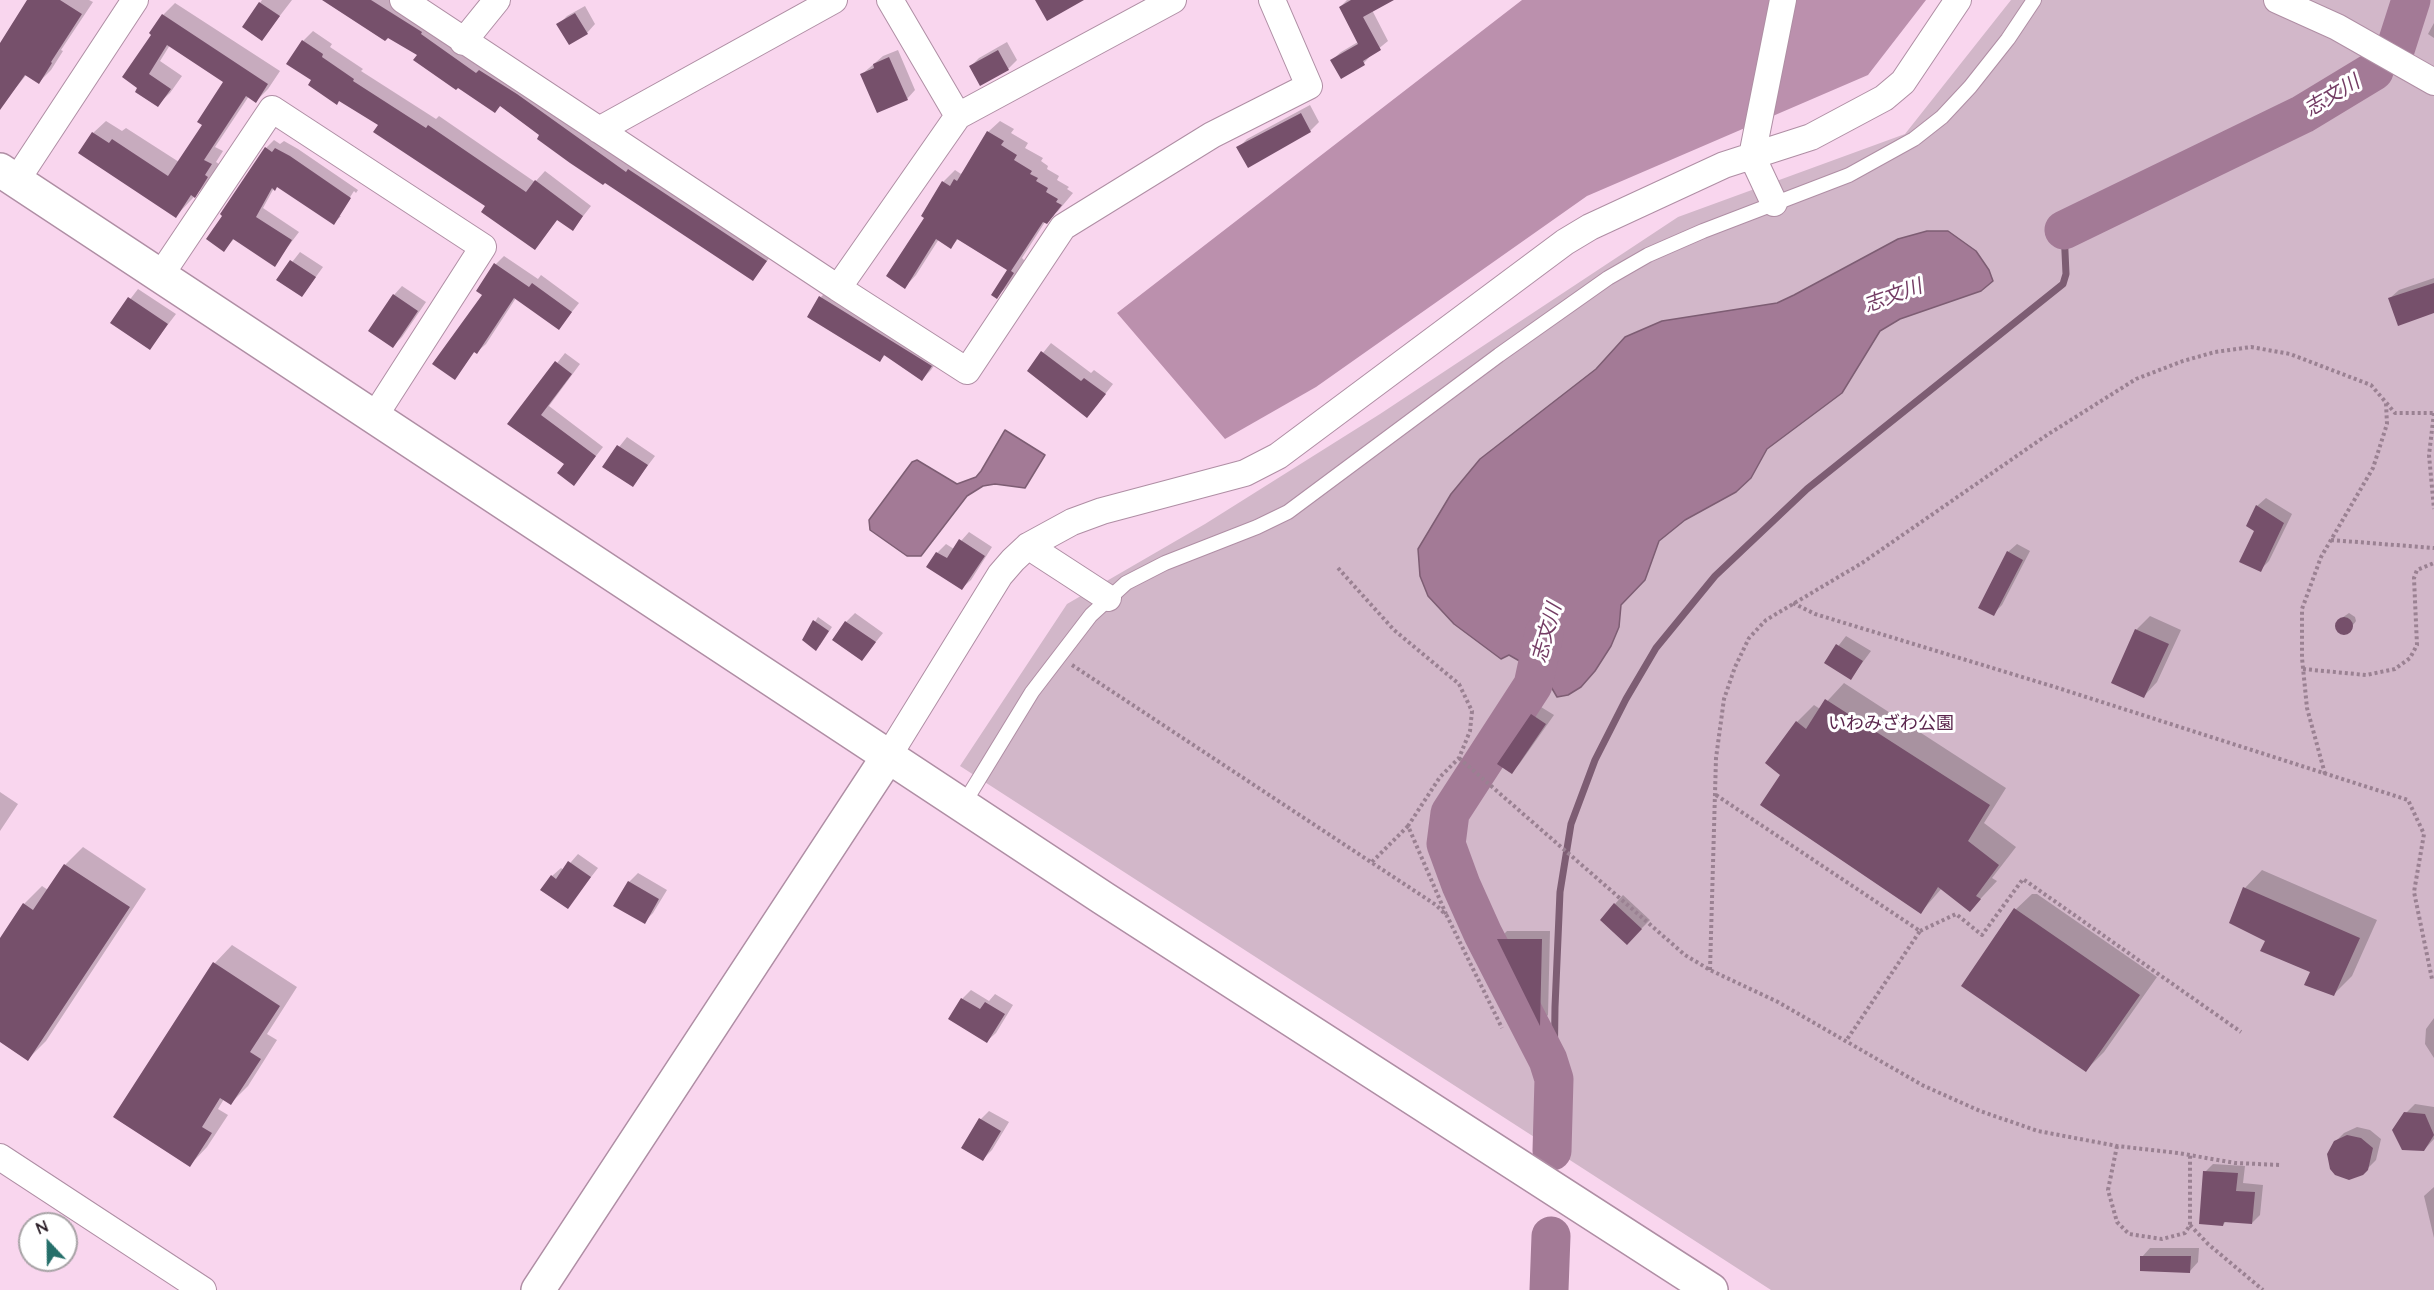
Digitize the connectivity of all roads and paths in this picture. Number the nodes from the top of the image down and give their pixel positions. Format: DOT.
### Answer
graph roads {
  1 [pos="135,0"];
  2 [pos="403,0"];
  3 [pos="497,0"];
  4 [pos="834,0"];
  5 [pos="890,0"];
  6 [pos="1173,0"];
  7 [pos="1272,0"];
  8 [pos="1784,0"];
  9 [pos="1958,0"];
  10 [pos="2034,0"];
  11 [pos="2277,0"];
  12 [pos="463,42"];
  13 [pos="2434,82"];
  14 [pos="958,116"];
  15 [pos="599,130"];
  16 [pos="1752,156"];
  17 [pos="8,176"];
  18 [pos="1774,203"];
  19 [pos="160,276"];
  20 [pos="838,288"];
  21 [pos="2386,403"];
  22 [pos="2434,413"];
  23 [pos="374,417"];
  24 [pos="2434,508"];
  25 [pos="2331,540"];
  26 [pos="1028,546"];
  27 [pos="2434,548"];
  28 [pos="2434,563"];
  29 [pos="1338,568"];
  30 [pos="1108,598"];
  31 [pos="1793,603"];
  32 [pos="1059,657"];
  33 [pos="2303,669"];
  34 [pos="889,755"];
  35 [pos="1459,758"];
  36 [pos="2325,775"];
  37 [pos="1715,795"];
  38 [pos="963,805"];
  39 [pos="1408,826"];
  40 [pos="1372,862"];
  41 [pos="1447,916"];
  42 [pos="1920,931"];
  43 [pos="1710,970"];
  44 [pos="2434,977"];
  45 [pos="1502,1028"];
  46 [pos="2241,1032"];
  47 [pos="1846,1041"];
  48 [pos="2117,1146"];
  49 [pos="2190,1155"];
  50 [pos="0,1157"];
  51 [pos="2281,1166"];
  52 [pos="2190,1226"];
  53 [pos="203,1290"];
  54 [pos="538,1290"];
  55 [pos="1711,1290"];
  56 [pos="2263,1290"];
  1 -- 17 [label="street"];
  2 -- 12 [label="street"];
  3 -- 12 [label="street"];
  4 -- 15 [label="street"];
  5 -- 14 [label="street"];
  6 -- 14 [label="street"];
  7 -- 20 [label="street"];
  8 -- 16 [label="street"];
  9 -- 16 [label="street"];
  10 -- 18 [label="lane"];
  11 -- 13 [label="street"];
  12 -- 15 [label="street"];
  14 -- 20 [label="street"];
  15 -- 20 [label="street"];
  16 -- 18 [label="street"];
  16 -- 26 [label="street"];
  17 -- 19 [label="street"];
  18 -- 30 [label="lane"];
  19 -- 23 [label="street"];
  19 -- 23 [label="street"];
  21 -- 22 [label="path"];
  21 -- 25 [label="path"];
  21 -- 31 [label="path"];
  22 -- 24 [label="path"];
  23 -- 34 [label="street"];
  25 -- 27 [label="path"];
  25 -- 33 [label="path"];
  26 -- 30 [label="street"];
  26 -- 34 [label="street"];
  28 -- 33 [label="path"];
  29 -- 35 [label="path"];
  30 -- 32 [label="lane"];
  31 -- 36 [label="path"];
  31 -- 37 [label="path"];
  32 -- 38 [label="lane"];
  32 -- 40 [label="path"];
  33 -- 36 [label="path"];
  34 -- 38 [label="street"];
  34 -- 54 [label="street"];
  35 -- 39 [label="path"];
  35 -- 43 [label="path"];
  36 -- 44 [label="path"];
  37 -- 42 [label="path"];
  37 -- 43 [label="path"];
  38 -- 55 [label="street"];
  39 -- 40 [label="path"];
  39 -- 41 [label="path"];
  40 -- 41 [label="path"];
  41 -- 45 [label="path"];
  42 -- 46 [label="path"];
  42 -- 47 [label="path"];
  43 -- 47 [label="path"];
  47 -- 48 [label="path"];
  48 -- 49 [label="path"];
  48 -- 52 [label="path"];
  49 -- 51 [label="path"];
  49 -- 52 [label="path"];
  50 -- 53 [label="street"];
  52 -- 56 [label="path"];
}
